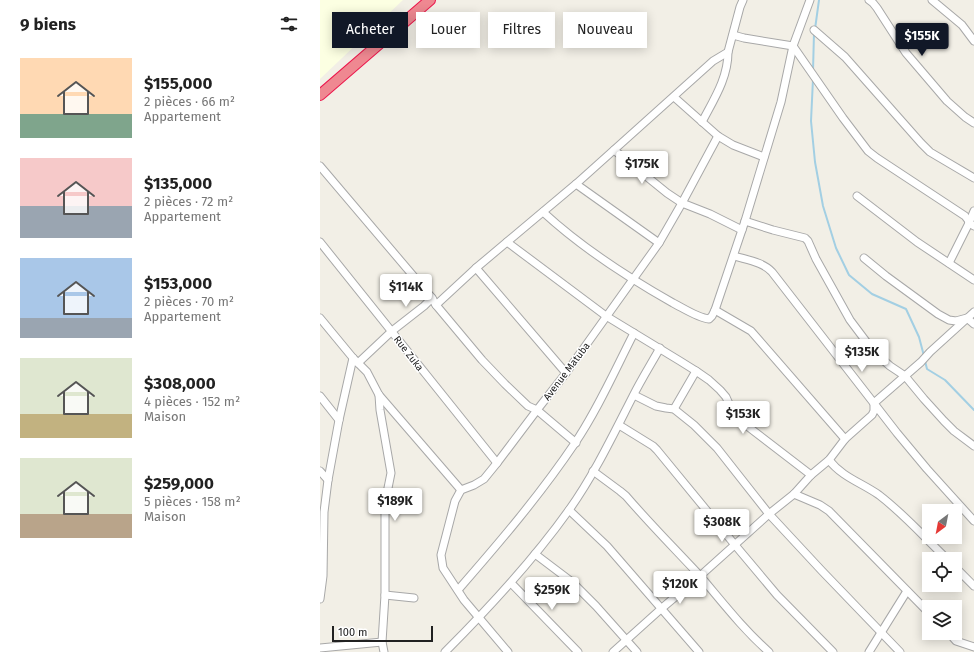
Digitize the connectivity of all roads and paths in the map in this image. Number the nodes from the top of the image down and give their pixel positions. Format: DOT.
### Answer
graph roads {
  1 [pos="430,0"];
  2 [pos="743,0"];
  3 [pos="810,0"];
  4 [pos="869,0"];
  5 [pos="932,0"];
  6 [pos="814,30"];
  7 [pos="733,35"];
  8 [pos="974,41"];
  9 [pos="793,46"];
  10 [pos="728,52"];
  11 [pos="320,95"];
  12 [pos="674,97"];
  13 [pos="702,122"];
  14 [pos="974,123"];
  15 [pos="718,136"];
  16 [pos="614,150"];
  17 [pos="764,157"];
  18 [pos="320,166"];
  19 [pos="974,178"];
  20 [pos="576,184"];
  21 [pos="857,196"];
  22 [pos="682,203"];
  23 [pos="974,211"];
  24 [pos="543,212"];
  25 [pos="744,222"];
  26 [pos="972,225"];
  27 [pos="742,230"];
  28 [pos="320,242"];
  29 [pos="507,242"];
  30 [pos="659,243"];
  31 [pos="734,256"];
  32 [pos="864,258"];
  33 [pos="949,263"];
  34 [pos="476,268"];
  35 [pos="633,279"];
  36 [pos="974,280"];
  37 [pos="432,298"];
  38 [pos="436,304"];
  39 [pos="715,310"];
  40 [pos="974,312"];
  41 [pos="606,316"];
  42 [pos="320,318"];
  43 [pos="967,318"];
  44 [pos="974,324"];
  45 [pos="392,331"];
  46 [pos="634,333"];
  47 [pos="660,348"];
  48 [pos="355,361"];
  49 [pos="696,371"];
  50 [pos="566,373"];
  51 [pos="905,376"];
  52 [pos="379,395"];
  53 [pos="634,395"];
  54 [pos="320,396"];
  55 [pos="874,403"];
  56 [pos="674,409"];
  57 [pos="537,410"];
  58 [pos="339,420"];
  59 [pos="619,425"];
  60 [pos="845,439"];
  61 [pos="576,442"];
  62 [pos="974,446"];
  63 [pos="829,460"];
  64 [pos="497,463"];
  65 [pos="320,471"];
  66 [pos="593,471"];
  67 [pos="811,475"];
  68 [pos="328,480"];
  69 [pos="461,490"];
  70 [pos="794,494"];
  71 [pos="569,510"];
  72 [pos="769,514"];
  73 [pos="974,521"];
  74 [pos="322,544"];
  75 [pos="735,545"];
  76 [pos="939,552"];
  77 [pos="535,554"];
  78 [pos="962,574"];
  79 [pos="700,576"];
  80 [pos="511,583"];
  81 [pos="974,586"];
  82 [pos="458,590"];
  83 [pos="907,591"];
  84 [pos="385,595"];
  85 [pos="414,598"];
  86 [pos="320,599"];
  87 [pos="922,606"];
  88 [pos="662,608"];
  89 [pos="479,618"];
  90 [pos="880,632"];
  91 [pos="627,640"];
  92 [pos="955,640"];
  93 [pos="382,642"];
  94 [pos="974,647"];
  95 [pos="320,648"];
  96 [pos="384,652"];
  97 [pos="444,652"];
  98 [pos="508,652"];
  99 [pos="578,652"];
  100 [pos="613,652"];
  101 [pos="637,652"];
  102 [pos="699,652"];
  103 [pos="769,652"];
  104 [pos="833,652"];
  105 [pos="869,652"];
  106 [pos="900,652"];
  1 -- 11 [label="highway"];
  2 -- 7 [label="street"];
  3 -- 9 [label="street"];
  4 -- 14 [label="street"];
  5 -- 8 [label="street"];
  6 -- 19 [label="street"];
  7 -- 9 [label="street"];
  7 -- 10 [label="street"];
  9 -- 17 [label="street"];
  9 -- 26 [label="street"];
  10 -- 12 [label="street"];
  10 -- 13 [label="street"];
  12 -- 13 [label="street"];
  12 -- 16 [label="street"];
  13 -- 15 [label="street"];
  15 -- 17 [label="street"];
  15 -- 22 [label="street, Avenue Matuba"];
  16 -- 20 [label="street"];
  16 -- 22 [label="street"];
  17 -- 25 [label="street"];
  18 -- 37 [label="street"];
  20 -- 24 [label="street"];
  20 -- 30 [label="street"];
  21 -- 33 [label="street"];
  22 -- 27 [label="street"];
  22 -- 30 [label="street, Avenue Matuba"];
  23 -- 26 [label="street"];
  24 -- 29 [label="street"];
  24 -- 35 [label="street"];
  25 -- 27 [label="street"];
  25 -- 51 [label="street"];
  26 -- 33 [label="street"];
  27 -- 31 [label="street"];
  28 -- 45 [label="street, Rue Zuka"];
  29 -- 34 [label="street"];
  29 -- 41 [label="street"];
  30 -- 35 [label="street, Avenue Matuba"];
  31 -- 39 [label="street"];
  31 -- 55 [label="street"];
  32 -- 43 [label="street"];
  33 -- 36 [label="street"];
  34 -- 38 [label="street"];
  34 -- 50 [label="street"];
  35 -- 39 [label="street"];
  35 -- 41 [label="street, Avenue Matuba"];
  37 -- 38 [label="street"];
  37 -- 45 [label="street"];
  38 -- 57 [label="street"];
  39 -- 60 [label="street"];
  40 -- 43 [label="street"];
  41 -- 46 [label="street"];
  41 -- 50 [label="street, Avenue Matuba"];
  42 -- 48 [label="street"];
  43 -- 44 [label="street"];
  43 -- 51 [label="street"];
  45 -- 48 [label="street"];
  45 -- 64 [label="street, Rue Zuka"];
  46 -- 47 [label="street"];
  46 -- 61 [label="street"];
  47 -- 49 [label="street"];
  47 -- 53 [label="street"];
  48 -- 52 [label="street"];
  48 -- 58 [label="street"];
  49 -- 56 [label="street"];
  49 -- 67 [label="street"];
  50 -- 57 [label="street, Avenue Matuba"];
  51 -- 55 [label="street"];
  51 -- 62 [label="street"];
  52 -- 69 [label="street"];
  52 -- 84 [label="street"];
  53 -- 56 [label="street"];
  53 -- 59 [label="street"];
  54 -- 58 [label="street"];
  55 -- 60 [label="street"];
  55 -- 73 [label="street"];
  56 -- 72 [label="street"];
  57 -- 61 [label="street"];
  57 -- 64 [label="street, Avenue Matuba"];
  58 -- 68 [label="street"];
  59 -- 66 [label="street"];
  59 -- 75 [label="street"];
  60 -- 63 [label="street"];
  61 -- 82 [label="street"];
  63 -- 67 [label="street"];
  63 -- 76 [label="street"];
  64 -- 69 [label="street, Avenue Matuba"];
  65 -- 68 [label="street"];
  66 -- 71 [label="street"];
  66 -- 79 [label="street"];
  67 -- 70 [label="street"];
  68 -- 74 [label="street"];
  69 -- 82 [label="street"];
  70 -- 72 [label="street"];
  70 -- 83 [label="street"];
  71 -- 77 [label="street"];
  71 -- 88 [label="street"];
  72 -- 75 [label="street"];
  72 -- 90 [label="street"];
  74 -- 86 [label="street"];
  75 -- 79 [label="street"];
  75 -- 104 [label="street"];
  77 -- 80 [label="street"];
  77 -- 91 [label="street"];
  78 -- 81 [label="street"];
  79 -- 88 [label="street"];
  79 -- 103 [label="street"];
  80 -- 89 [label="street"];
  80 -- 99 [label="street"];
  82 -- 89 [label="street"];
  83 -- 87 [label="street"];
  83 -- 90 [label="street"];
  84 -- 85 [label="street"];
  84 -- 93 [label="street"];
  88 -- 91 [label="street"];
  88 -- 102 [label="street"];
  89 -- 97 [label="street"];
  89 -- 98 [label="street"];
  90 -- 105 [label="street"];
  90 -- 106 [label="street"];
  91 -- 100 [label="street"];
  91 -- 101 [label="street"];
  92 -- 94 [label="street"];
  93 -- 95 [label="street"];
  93 -- 96 [label="street"];
}
